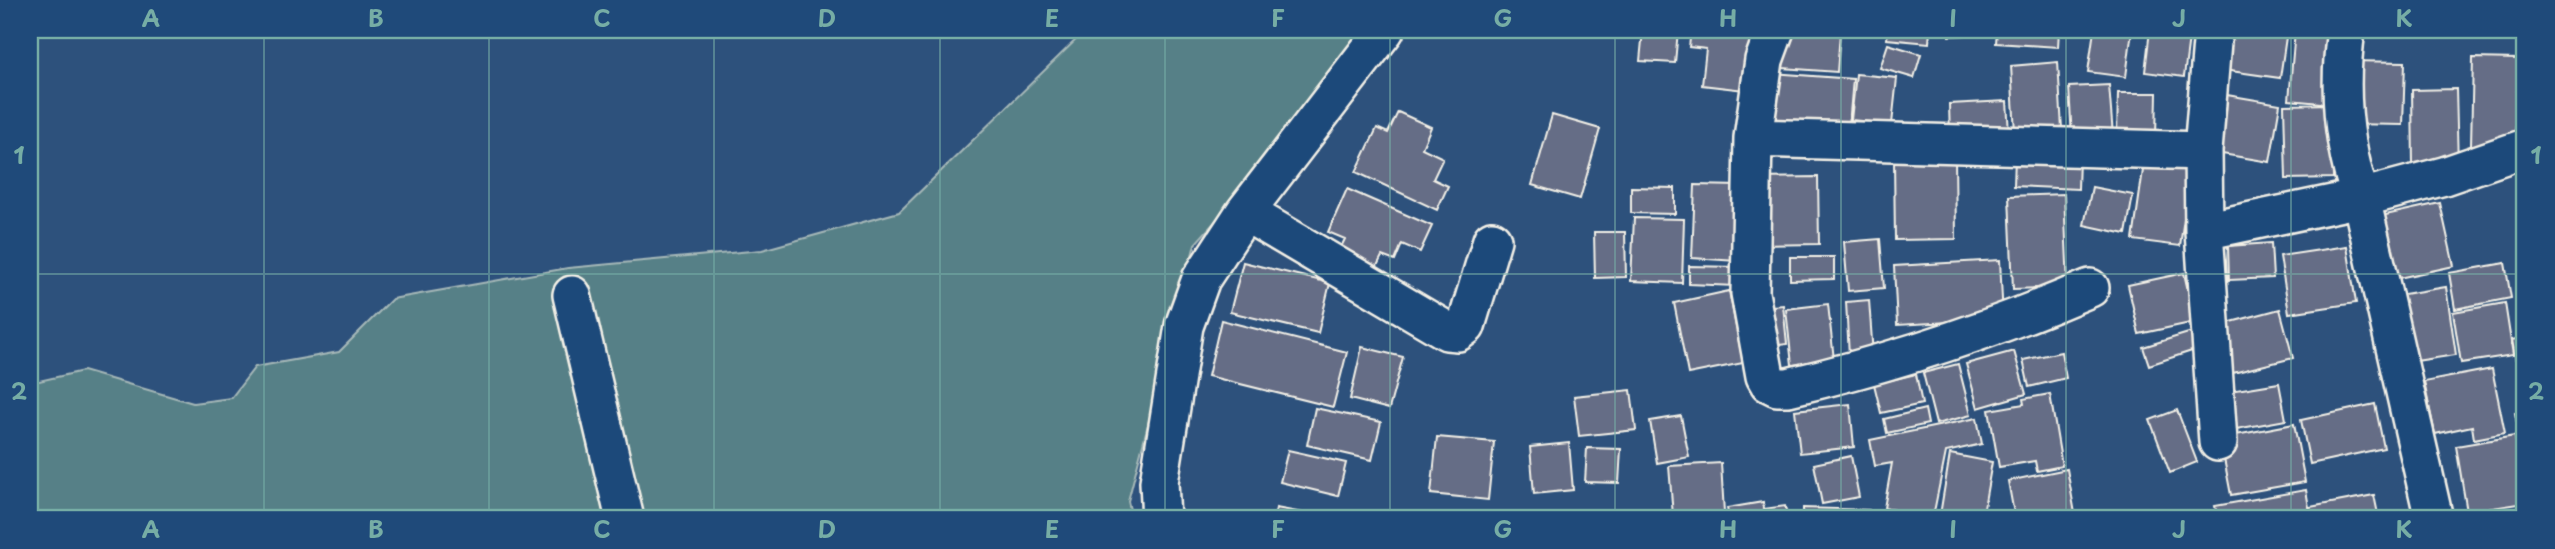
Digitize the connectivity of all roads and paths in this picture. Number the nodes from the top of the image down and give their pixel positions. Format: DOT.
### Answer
graph roads {
  1 [pos="1385,30"];
  2 [pos="1774,30"];
  3 [pos="2213,30"];
  4 [pos="2346,30"];
  5 [pos="1753,138"];
  6 [pos="2525,148"];
  7 [pos="2203,151"];
  8 [pos="2361,198"];
  9 [pos="1245,212"];
  10 [pos="2204,231"];
  11 [pos="1492,240"];
  12 [pos="2090,288"];
  13 [pos="572,295"];
  14 [pos="2218,442"];
  15 [pos="625,519"];
  16 [pos="1161,519"];
  17 [pos="2434,519"];
  1 -- 9 [label="street"];
  2 -- 5 [label="street"];
  3 -- 7 [label="street"];
  4 -- 8 [label="street"];
  5 -- 7 [label="street"];
  5 -- 12 [label="street"];
  6 -- 8 [label="street"];
  7 -- 10 [label="street"];
  8 -- 10 [label="street"];
  8 -- 17 [label="street"];
  9 -- 11 [label="street"];
  9 -- 16 [label="street"];
  10 -- 14 [label="street"];
  13 -- 15 [label="street"];
}
